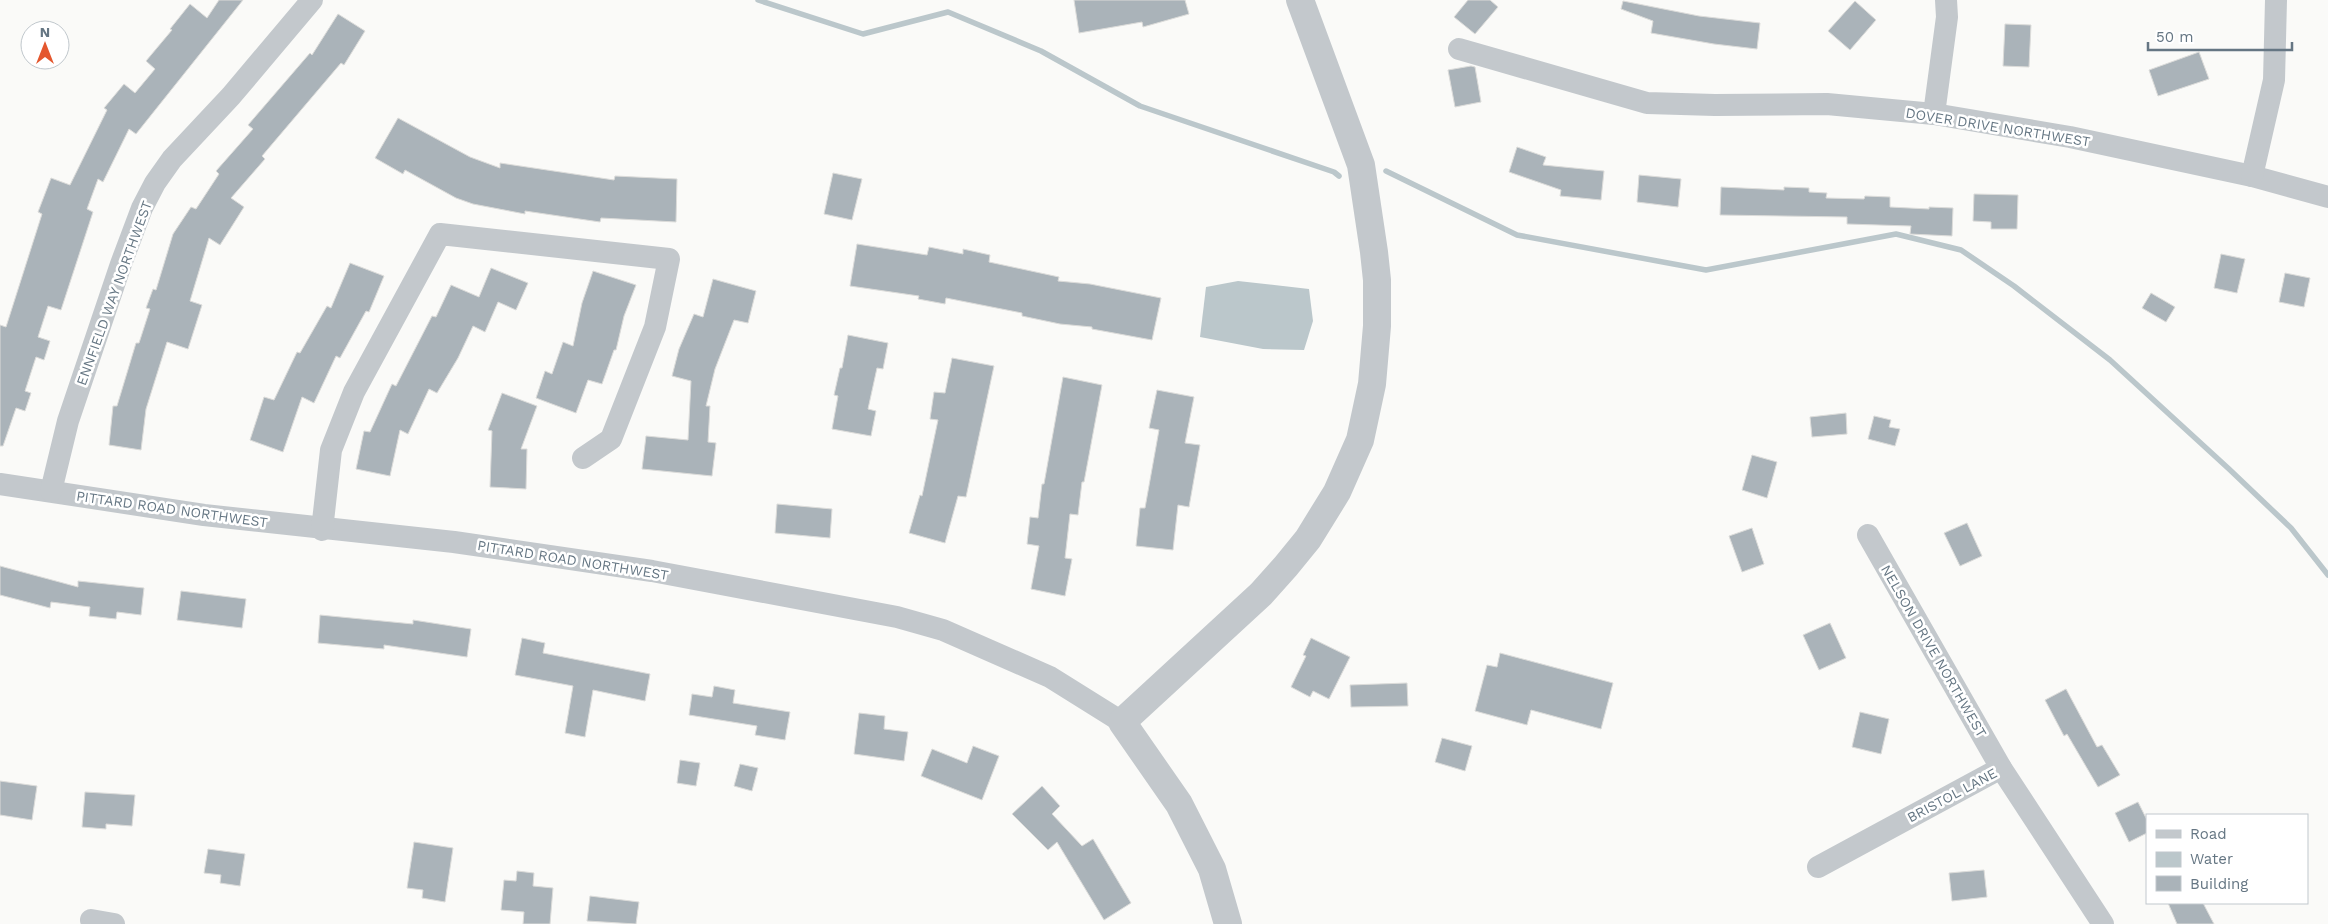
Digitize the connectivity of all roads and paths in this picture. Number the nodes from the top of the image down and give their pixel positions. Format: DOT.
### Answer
graph roads {
  1 [pos="312,0"];
  2 [pos="1300,0"];
  3 [pos="1946,0"];
  4 [pos="2276,0"];
  5 [pos="1459,48"];
  6 [pos="1934,114"];
  7 [pos="2252,176"];
  8 [pos="2328,196"];
  9 [pos="583,458"];
  10 [pos="0,484"];
  11 [pos="51,491"];
  12 [pos="322,530"];
  13 [pos="1868,535"];
  14 [pos="1122,722"];
  15 [pos="2001,768"];
  16 [pos="1818,867"];
  17 [pos="91,920"];
  18 [pos="114,924"];
  19 [pos="1228,924"];
  20 [pos="2103,924"];
  1 -- 11 [label="street, ENNFIELD WAY NORTHWEST"];
  2 -- 14 [label="street"];
  3 -- 6 [label="street"];
  4 -- 7 [label="street"];
  5 -- 6 [label="street, DOVER DRIVE NORTHWEST"];
  6 -- 7 [label="street, DOVER DRIVE NORTHWEST"];
  7 -- 8 [label="street, DOVER DRIVE NORTHWEST"];
  9 -- 12 [label="street"];
  10 -- 11 [label="street, PITTARD ROAD NORTHWEST"];
  11 -- 12 [label="street, PITTARD ROAD NORTHWEST"];
  12 -- 14 [label="street, PITTARD ROAD NORTHWEST"];
  13 -- 15 [label="street, NELSON DRIVE NORTHWEST"];
  14 -- 19 [label="street"];
  15 -- 16 [label="street, BRISTOL LANE"];
  15 -- 20 [label="street, BRISTOL LANE"];
  17 -- 18 [label="street"];
}
